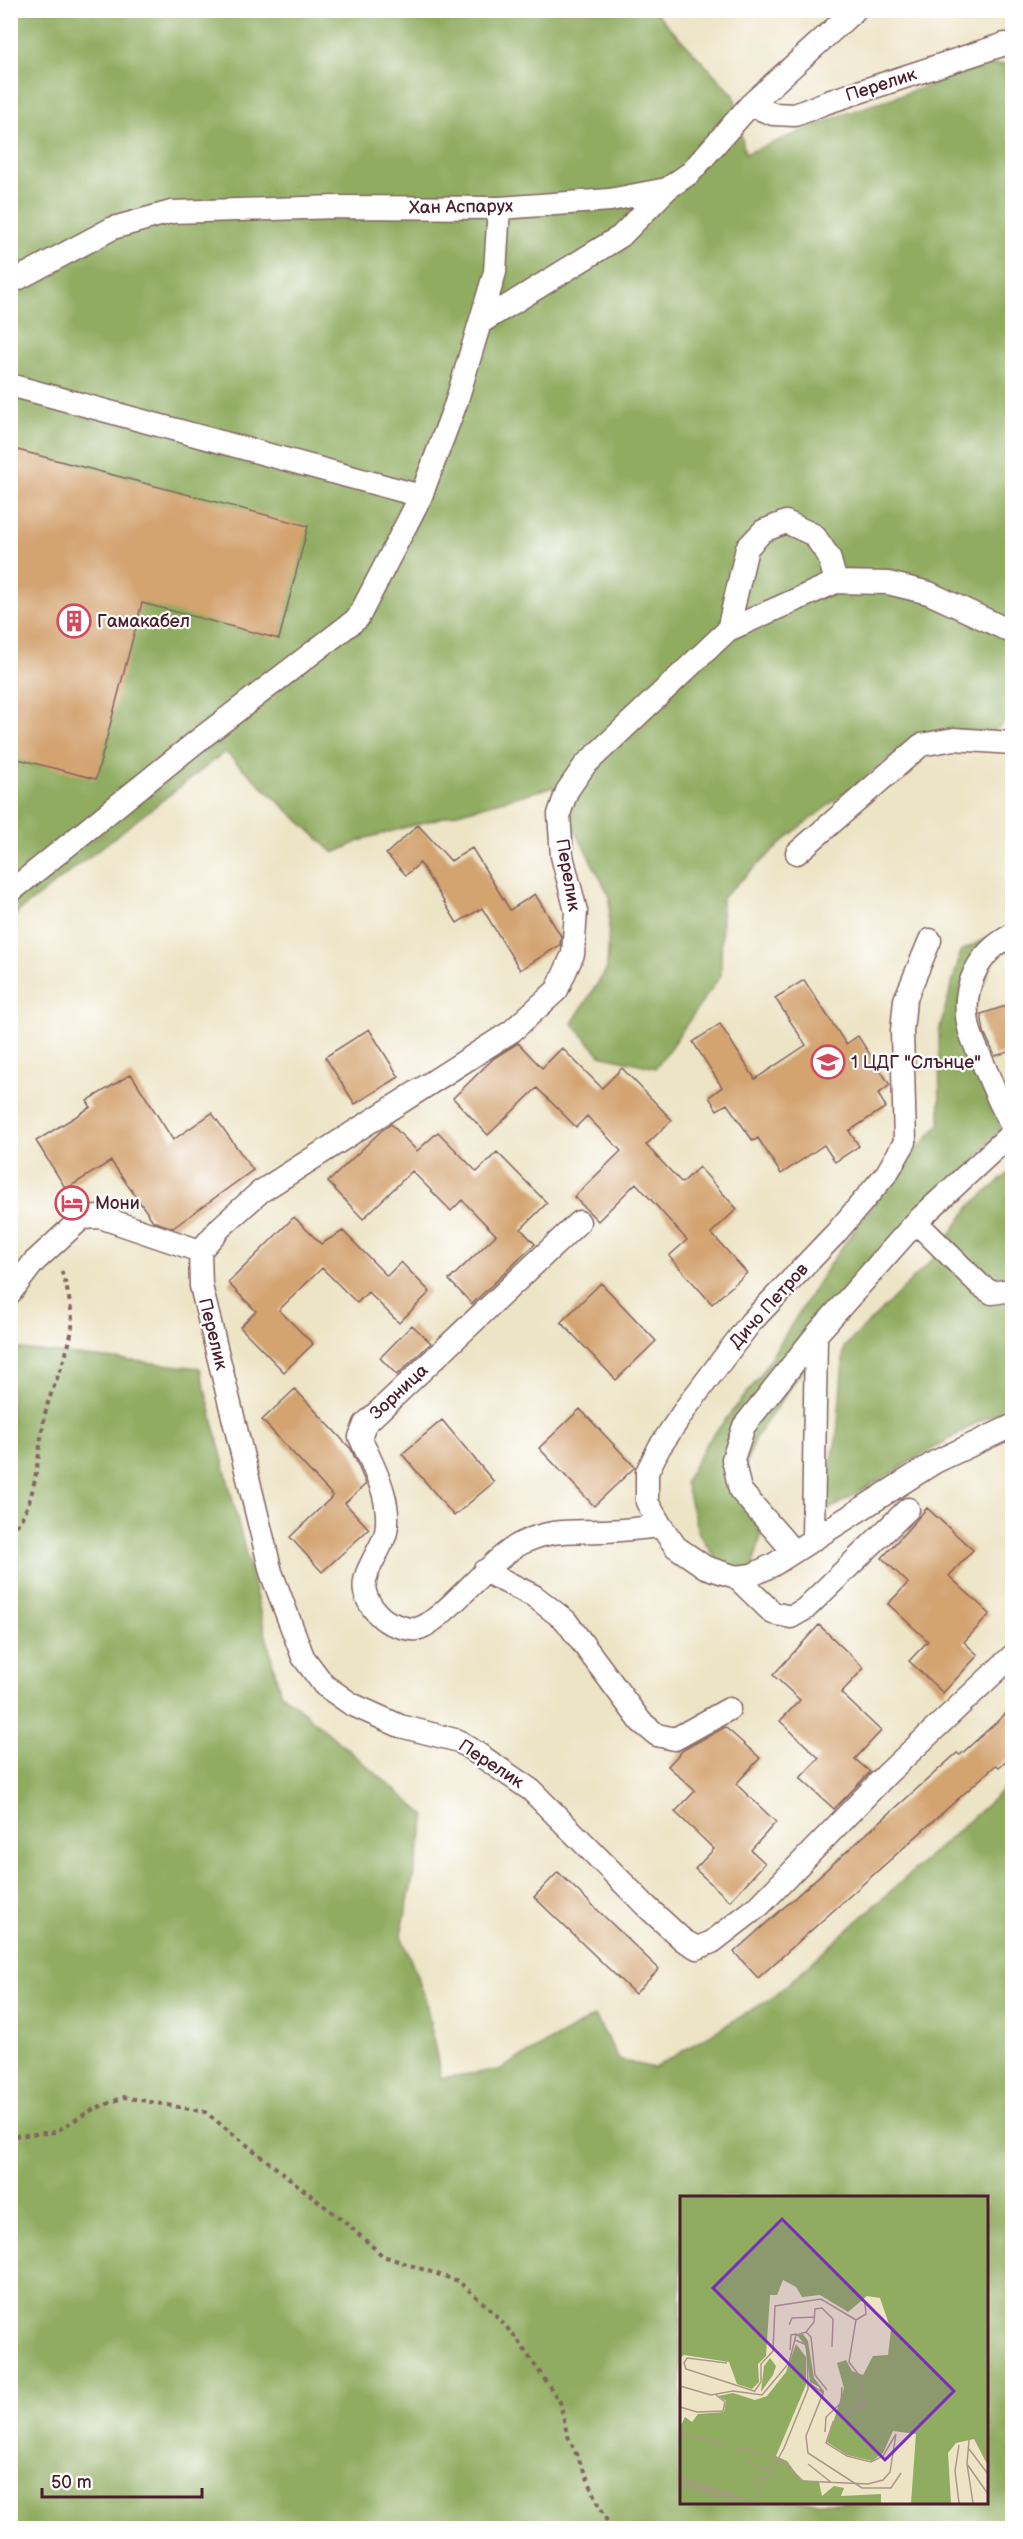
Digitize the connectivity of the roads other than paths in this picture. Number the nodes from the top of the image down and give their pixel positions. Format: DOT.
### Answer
graph roads {
  1 [pos="855,10"];
  2 [pos="1012,44"];
  3 [pos="750,105"];
  4 [pos="667,189"];
  5 [pos="499,208"];
  6 [pos="10,283"];
  7 [pos="480,323"];
  8 [pos="10,385"];
  9 [pos="421,496"];
  10 [pos="836,582"];
  11 [pos="728,630"];
  12 [pos="1012,632"];
  13 [pos="1012,743"];
  14 [pos="797,854"];
  15 [pos="13,885"];
  16 [pos="1012,935"];
  17 [pos="930,940"];
  18 [pos="1012,1126"];
  19 [pos="1012,1133"];
  20 [pos="579,1222"];
  21 [pos="916,1222"];
  22 [pos="200,1251"];
  23 [pos="1012,1290"];
  24 [pos="10,1293"];
  25 [pos="816,1335"];
  26 [pos="1012,1426"];
  27 [pos="908,1509"];
  28 [pos="660,1526"];
  29 [pos="813,1538"];
  30 [pos="793,1551"];
  31 [pos="484,1571"];
  32 [pos="736,1577"];
  33 [pos="1012,1656"];
  34 [pos="729,1709"];
  1 -- 3 [label="street, Хан Аспарух"];
  2 -- 3 [label="street, Перелик"];
  3 -- 4 [label="street, Хан Аспарух"];
  4 -- 5 [label="street, Хан Аспарух"];
  4 -- 7 [label="street"];
  5 -- 6 [label="street, Хан Аспарух"];
  5 -- 7 [label="street"];
  7 -- 9 [label="street"];
  8 -- 9 [label="street"];
  9 -- 15 [label="street"];
  10 -- 11 [label="street, Перелик"];
  10 -- 11 [label="street"];
  10 -- 12 [label="street, Перелик"];
  11 -- 22 [label="street, Перелик"];
  13 -- 14 [label="street"];
  16 -- 18 [label="street"];
  17 -- 28 [label="street, Дичо Петров"];
  19 -- 21 [label="street"];
  20 -- 31 [label="street, Зорница"];
  21 -- 23 [label="street"];
  21 -- 25 [label="street"];
  22 -- 24 [label="street"];
  22 -- 33 [label="street, Перелик"];
  25 -- 29 [label="street"];
  25 -- 30 [label="street"];
  26 -- 29 [label="street"];
  27 -- 32 [label="street"];
  28 -- 31 [label="street, Зорница"];
  28 -- 32 [label="street, Дичо Петров"];
  29 -- 30 [label="street"];
  30 -- 32 [label="street"];
  31 -- 34 [label="street"];
}
